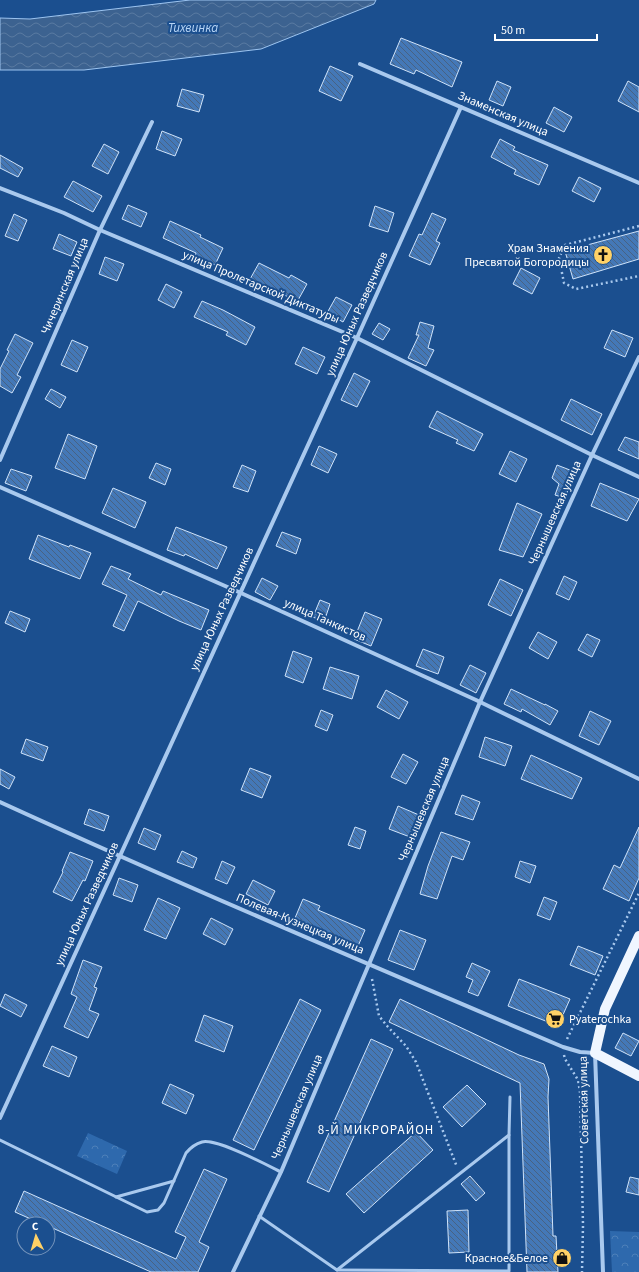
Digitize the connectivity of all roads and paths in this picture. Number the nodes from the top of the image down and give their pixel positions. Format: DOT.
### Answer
graph roads {
  1 [pos="360,64"];
  2 [pos="461,107"];
  3 [pos="152,122"];
  4 [pos="639,183"];
  5 [pos="0,188"];
  6 [pos="639,226"];
  7 [pos="100,230"];
  8 [pos="639,276"];
  9 [pos="357,338"];
  10 [pos="639,357"];
  11 [pos="592,455"];
  12 [pos="0,460"];
  13 [pos="639,477"];
  14 [pos="0,488"];
  15 [pos="241,593"];
  16 [pos="480,702"];
  17 [pos="639,780"];
  18 [pos="0,802"];
  19 [pos="120,857"];
  20 [pos="639,892"];
  21 [pos="639,936"];
  22 [pos="369,965"];
  23 [pos="563,1047"];
  24 [pos="595,1054"];
  25 [pos="639,1076"];
  26 [pos="510,1097"];
  27 [pos="0,1117"];
  28 [pos="509,1135"];
  29 [pos="0,1140"];
  30 [pos="281,1172"];
  31 [pos="460,1174"];
  32 [pos="174,1181"];
  33 [pos="116,1197"];
  34 [pos="259,1216"];
  35 [pos="337,1270"];
  36 [pos="233,1272"];
  37 [pos="509,1272"];
  38 [pos="582,1272"];
  39 [pos="603,1272"];
  1 -- 2 [label="street, Знаменская улица"];
  2 -- 4 [label="street, Знаменская улица"];
  2 -- 9 [label="street, улица Юных Разведчиков"];
  3 -- 7 [label="street, Чичеринская улица"];
  5 -- 7 [label="street, улица Пролетарской Диктатуры"];
  6 -- 8 [label="path"];
  7 -- 9 [label="street, улица Пролетарской Диктатуры"];
  7 -- 12 [label="street, Чичеринская улица"];
  9 -- 11 [label="street, улица Пролетарской Диктатуры"];
  9 -- 15 [label="street, улица Юных Разведчиков"];
  10 -- 11 [label="street, Чернышевская улица"];
  11 -- 13 [label="street, улица Пролетарской Диктатуры"];
  11 -- 16 [label="street, Чернышевская улица"];
  14 -- 15 [label="street, улица Танкистов"];
  15 -- 16 [label="street, улица Танкистов"];
  15 -- 19 [label="street, улица Юных Разведчиков"];
  16 -- 17 [label="street, улица Танкистов"];
  16 -- 22 [label="street, Чернышевская улица"];
  18 -- 19 [label="street, Полевая-Кузнецкая улица"];
  19 -- 22 [label="street, Полевая-Кузнецкая улица"];
  19 -- 27 [label="street, улица Юных Разведчиков"];
  20 -- 23 [label="path"];
  21 -- 24 [label="main road, Советская улица"];
  22 -- 23 [label="street, Полевая-Кузнецкая улица"];
  22 -- 30 [label="street, Чернышевская улица"];
  22 -- 31 [label="path"];
  23 -- 24 [label="street, Полевая-Кузнецкая улица"];
  23 -- 38 [label="path"];
  24 -- 25 [label="main road"];
  24 -- 39 [label="street, Советская улица"];
  26 -- 28 [label="lane"];
  28 -- 31 [label="lane"];
  28 -- 37 [label="lane"];
  29 -- 33 [label="lane"];
  30 -- 32 [label="lane"];
  30 -- 34 [label="street, Чернышевская улица"];
  31 -- 35 [label="lane"];
  32 -- 33 [label="lane"];
  32 -- 33 [label="lane"];
  34 -- 35 [label="lane"];
  34 -- 36 [label="street, Чернышевская улица"];
  35 -- 37 [label="lane"];
}
